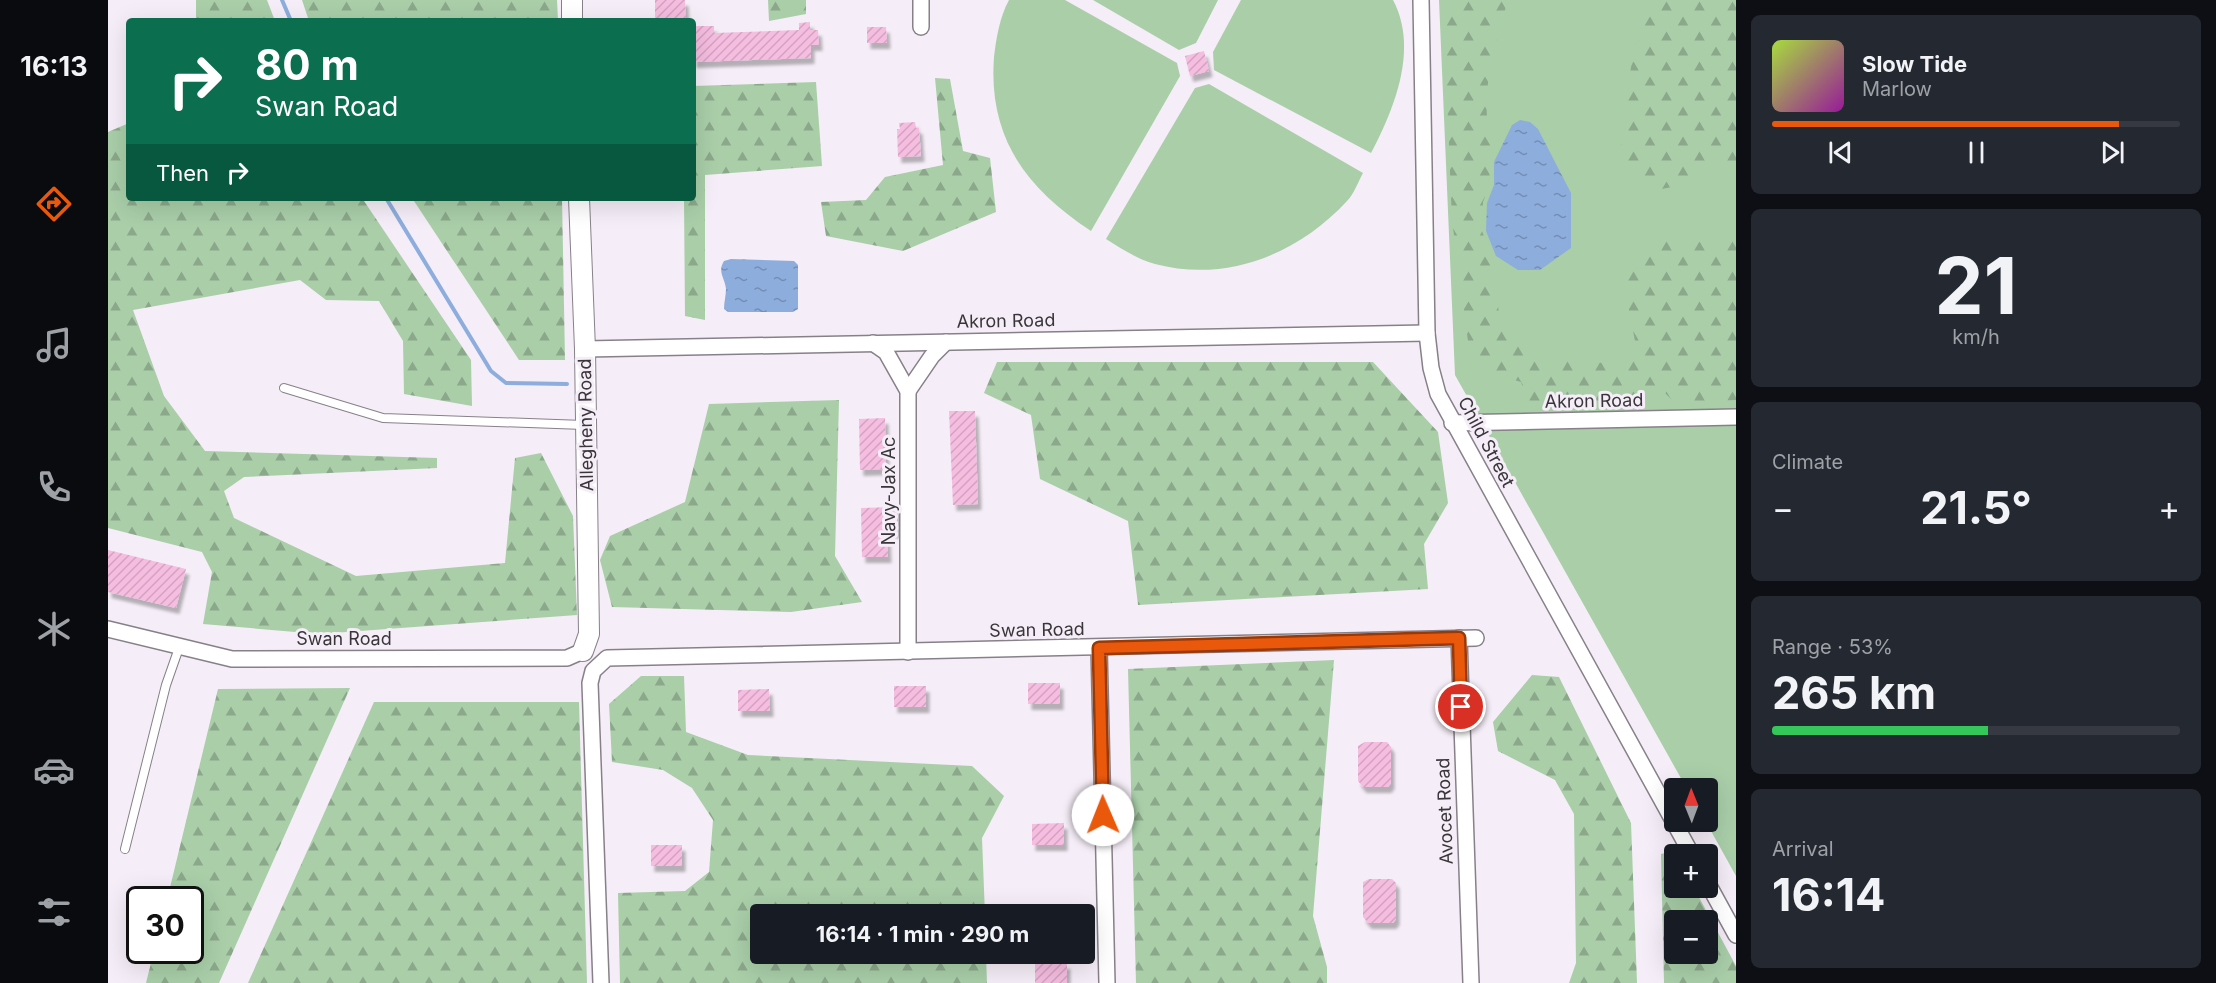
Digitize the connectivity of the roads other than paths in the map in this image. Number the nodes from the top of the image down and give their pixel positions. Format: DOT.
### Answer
graph roads {
  1 [pos="572,0"];
  2 [pos="921,0"];
  3 [pos="1421,0"];
  4 [pos="572,18"];
  5 [pos="921,27"];
  6 [pos="579,201"];
  7 [pos="1427,333"];
  8 [pos="946,342"];
  9 [pos="873,343"];
  10 [pos="585,349"];
  11 [pos="284,388"];
  12 [pos="908,391"];
  13 [pos="1736,417"];
  14 [pos="1452,423"];
  15 [pos="586,425"];
  16 [pos="108,629"];
  17 [pos="1459,638"];
  18 [pos="1476,638"];
  19 [pos="180,645"];
  20 [pos="1099,648"];
  21 [pos="583,651"];
  22 [pos="908,652"];
  23 [pos="1686,844"];
  24 [pos="125,849"];
  25 [pos="1716,898"];
  26 [pos="1736,935"];
  27 [pos="601,983"];
  28 [pos="1107,983"];
  29 [pos="1471,983"];
  1 -- 4 [label="street"];
  2 -- 5 [label="street"];
  3 -- 7 [label="street, Child Street"];
  6 -- 10 [label="street, Allegheny Road"];
  7 -- 8 [label="street, Akron Road"];
  7 -- 14 [label="street, Child Street"];
  8 -- 9 [label="street, Akron Road"];
  8 -- 12 [label="street"];
  9 -- 10 [label="street, Akron Road"];
  9 -- 12 [label="street, Navy-Jax Ac"];
  10 -- 15 [label="street, Allegheny Road"];
  11 -- 15 [label="lane"];
  12 -- 22 [label="street, Navy-Jax Ac"];
  13 -- 14 [label="street, Akron Road"];
  14 -- 23 [label="street, Child Street"];
  15 -- 21 [label="street, Allegheny Road"];
  16 -- 19 [label="street, Swan Road"];
  17 -- 18 [label="street, Swan Road"];
  17 -- 20 [label="street, Swan Road"];
  17 -- 29 [label="street, Avocet Road"];
  19 -- 21 [label="street, Swan Road"];
  19 -- 24 [label="lane"];
  20 -- 22 [label="street, Swan Road"];
  20 -- 28 [label="street"];
  22 -- 27 [label="street, Swan Road"];
  25 -- 26 [label="street"];
}
